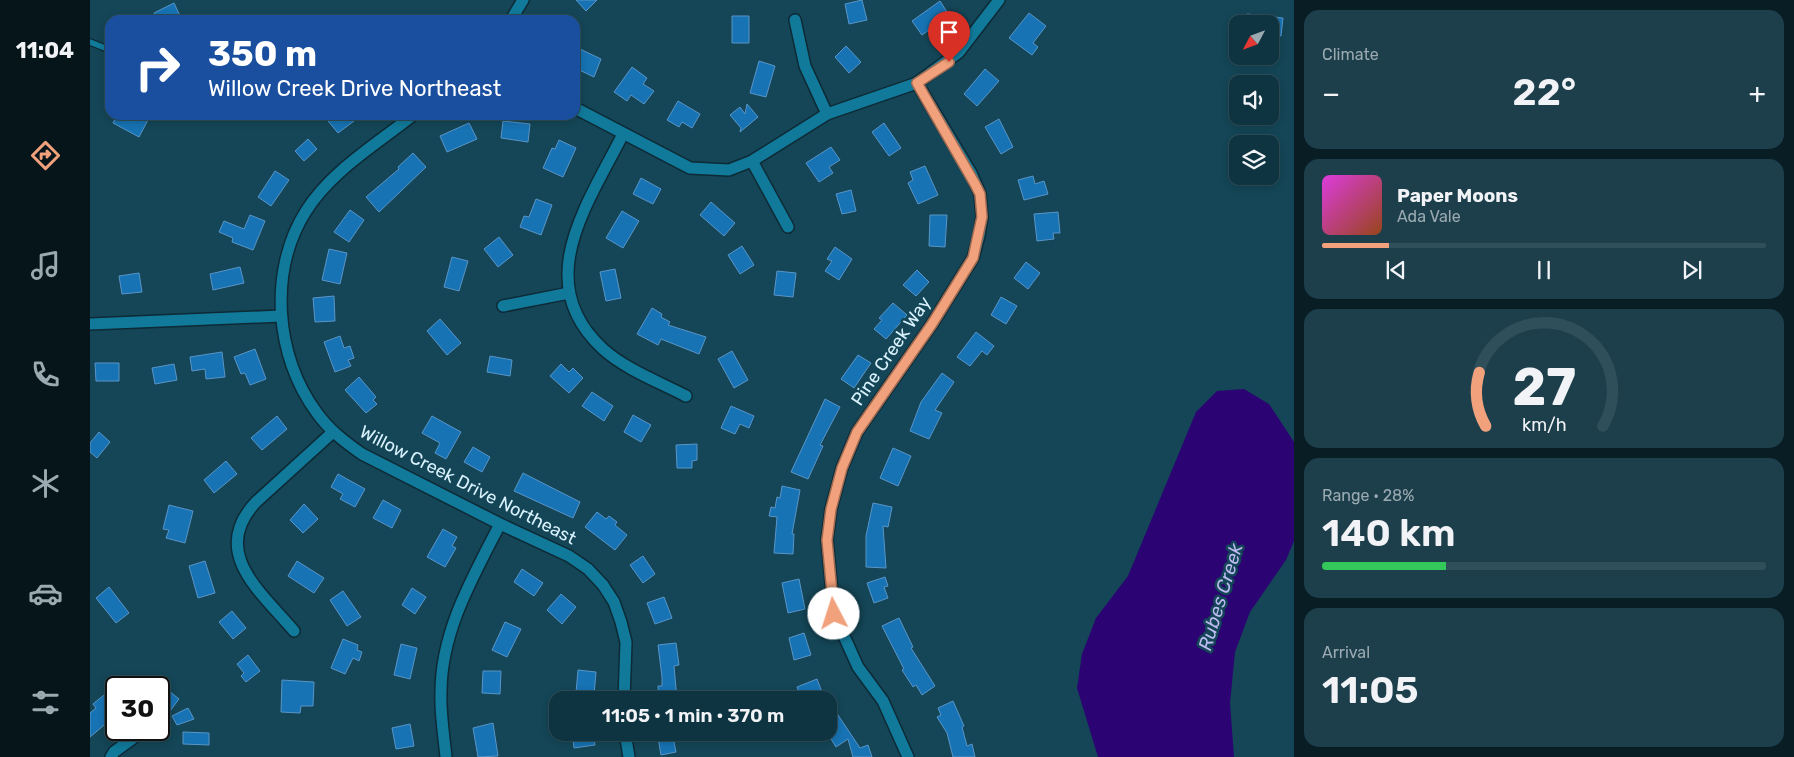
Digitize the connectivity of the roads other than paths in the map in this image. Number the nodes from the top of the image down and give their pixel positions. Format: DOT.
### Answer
graph roads {
  1 [pos="523,0"];
  2 [pos="999,0"];
  3 [pos="514,15"];
  4 [pos="795,20"];
  5 [pos="90,42"];
  6 [pos="105,48"];
  7 [pos="917,83"];
  8 [pos="580,111"];
  9 [pos="826,114"];
  10 [pos="407,120"];
  11 [pos="622,134"];
  12 [pos="752,161"];
  13 [pos="788,227"];
  14 [pos="569,294"];
  15 [pos="503,306"];
  16 [pos="281,316"];
  17 [pos="90,324"];
  18 [pos="686,396"];
  19 [pos="333,432"];
  20 [pos="500,524"];
  21 [pos="294,631"];
  22 [pos="624,691"];
  23 [pos="129,741"];
  24 [pos="626,741"];
  25 [pos="111,757"];
  26 [pos="446,757"];
  27 [pos="629,757"];
  28 [pos="908,757"];
  1 -- 3 [label="street"];
  2 -- 7 [label="street"];
  4 -- 9 [label="street"];
  5 -- 6 [label="lane"];
  7 -- 9 [label="street"];
  7 -- 28 [label="street, Pine Creek Way"];
  8 -- 11 [label="street"];
  9 -- 12 [label="street"];
  10 -- 16 [label="street, Willow Creek Drive Northeast"];
  11 -- 12 [label="street"];
  11 -- 14 [label="street"];
  12 -- 13 [label="street"];
  14 -- 15 [label="street"];
  14 -- 18 [label="street"];
  16 -- 17 [label="street"];
  16 -- 19 [label="street, Willow Creek Drive Northeast"];
  19 -- 20 [label="street, Willow Creek Drive Northeast"];
  19 -- 21 [label="street"];
  20 -- 22 [label="street, Willow Creek Drive Northeast"];
  20 -- 26 [label="street"];
  23 -- 25 [label="street"];
  24 -- 27 [label="street"];
}
